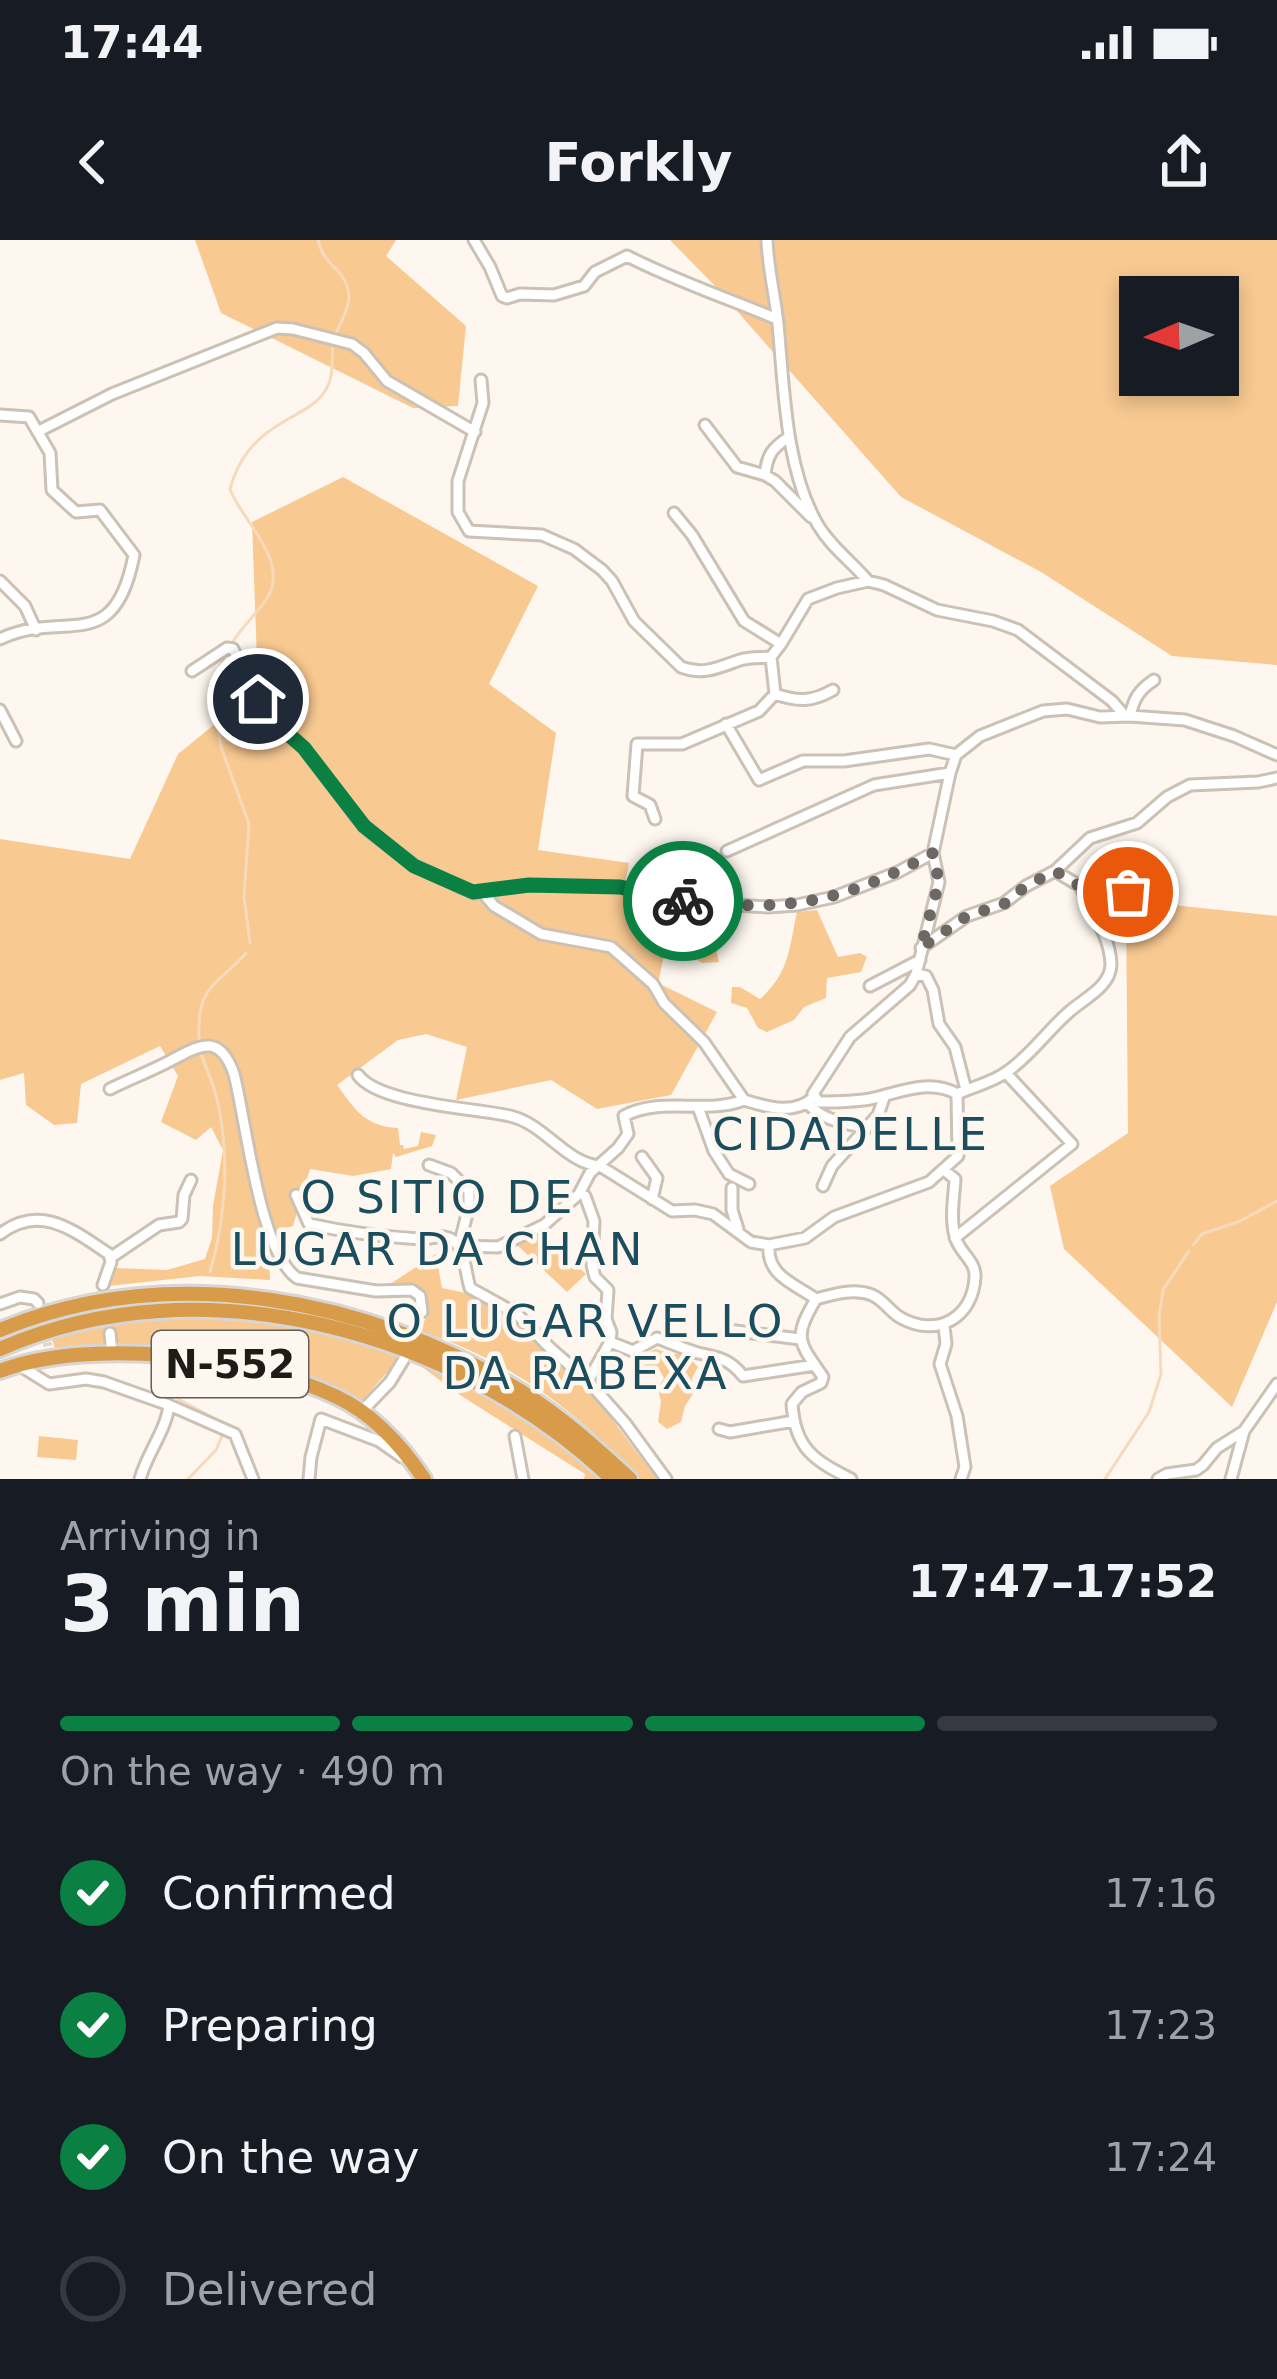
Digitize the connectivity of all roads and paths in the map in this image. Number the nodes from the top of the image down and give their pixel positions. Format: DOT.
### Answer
graph roads {
  1 [pos="474,240"];
  2 [pos="767,240"];
  3 [pos="777,320"];
  4 [pos="481,380"];
  5 [pos="0,415"];
  6 [pos="705,425"];
  7 [pos="39,431"];
  8 [pos="475,432"];
  9 [pos="789,437"];
  10 [pos="765,476"];
  11 [pos="674,513"];
  12 [pos="814,520"];
  13 [pos="0,581"];
  14 [pos="868,581"];
  15 [pos="36,629"];
  16 [pos="2,642"];
  17 [pos="781,644"];
  18 [pos="771,657"];
  19 [pos="192,671"];
  20 [pos="1154,680"];
  21 [pos="833,690"];
  22 [pos="775,694"];
  23 [pos="0,710"];
  24 [pos="1128,716"];
  25 [pos="727,724"];
  26 [pos="16,741"];
  27 [pos="956,754"];
  28 [pos="1277,755"];
  29 [pos="950,773"];
  30 [pos="1277,778"];
  31 [pos="655,820"];
  32 [pos="727,851"];
  33 [pos="933,853"];
  34 [pos="1055,871"];
  35 [pos="1080,886"];
  36 [pos="483,893"];
  37 [pos="1168,896"];
  38 [pos="921,954"];
  39 [pos="916,974"];
  40 [pos="870,986"];
  41 [pos="1006,1073"];
  42 [pos="358,1075"];
  43 [pos="110,1089"];
  44 [pos="961,1092"];
  45 [pos="885,1095"];
  46 [pos="744,1100"];
  47 [pos="811,1101"];
  48 [pos="698,1107"];
  49 [pos="866,1128"];
  50 [pos="642,1156"];
  51 [pos="428,1165"];
  52 [pos="600,1166"];
  53 [pos="944,1169"];
  54 [pos="191,1180"];
  55 [pos="749,1184"];
  56 [pos="823,1186"];
  57 [pos="732,1188"];
  58 [pos="296,1195"];
  59 [pos="585,1196"];
  60 [pos="652,1198"];
  61 [pos="739,1233"];
  62 [pos="0,1234"];
  63 [pos="955,1238"];
  64 [pos="769,1245"];
  65 [pos="459,1246"];
  66 [pos="110,1258"];
  67 [pos="103,1286"];
  68 [pos="816,1299"];
  69 [pos="38,1303"];
  70 [pos="0,1304"];
  71 [pos="422,1312"];
  72 [pos="944,1326"];
  73 [pos="0,1330"];
  74 [pos="728,1330"];
  75 [pos="110,1333"];
  76 [pos="800,1339"];
  77 [pos="610,1342"];
  78 [pos="0,1349"];
  79 [pos="112,1354"];
  80 [pos="404,1359"];
  81 [pos="17,1364"];
  82 [pos="815,1365"];
  83 [pos="0,1370"];
  84 [pos="588,1381"];
  85 [pos="1277,1384"];
  86 [pos="169,1405"];
  87 [pos="361,1412"];
  88 [pos="794,1421"];
  89 [pos="719,1429"];
  90 [pos="1244,1431"];
  91 [pos="515,1436"];
  92 [pos="412,1464"];
  93 [pos="140,1479"];
  94 [pos="254,1479"];
  95 [pos="309,1479"];
  96 [pos="424,1479"];
  97 [pos="524,1479"];
  98 [pos="612,1479"];
  99 [pos="630,1479"];
  100 [pos="666,1479"];
  101 [pos="851,1479"];
  102 [pos="961,1479"];
  103 [pos="1158,1479"];
  104 [pos="1231,1479"];
  1 -- 3 [label="street"];
  2 -- 3 [label="street"];
  3 -- 9 [label="street"];
  4 -- 8 [label="street"];
  5 -- 7 [label="street"];
  6 -- 10 [label="street"];
  7 -- 8 [label="street"];
  7 -- 15 [label="street"];
  8 -- 18 [label="street"];
  9 -- 10 [label="street"];
  9 -- 12 [label="street"];
  10 -- 12 [label="street"];
  11 -- 17 [label="street"];
  12 -- 14 [label="street"];
  13 -- 15 [label="street"];
  14 -- 17 [label="street"];
  14 -- 24 [label="street"];
  15 -- 16 [label="street"];
  17 -- 18 [label="street"];
  18 -- 22 [label="street"];
  19 -- 36 [label="street"];
  20 -- 24 [label="street"];
  21 -- 22 [label="street"];
  22 -- 25 [label="street"];
  23 -- 26 [label="street"];
  24 -- 27 [label="street"];
  24 -- 28 [label="street"];
  25 -- 27 [label="street"];
  25 -- 31 [label="street"];
  27 -- 29 [label="street"];
  29 -- 32 [label="street"];
  29 -- 33 [label="street"];
  30 -- 34 [label="street"];
  33 -- 36 [label="street"];
  33 -- 38 [label="street"];
  34 -- 35 [label="street"];
  34 -- 38 [label="street"];
  35 -- 37 [label="street"];
  35 -- 41 [label="street"];
  36 -- 46 [label="street"];
  38 -- 39 [label="street"];
  38 -- 40 [label="street"];
  39 -- 44 [label="street"];
  39 -- 47 [label="street"];
  41 -- 44 [label="street"];
  41 -- 63 [label="street"];
  42 -- 52 [label="street"];
  43 -- 71 [label="street"];
  44 -- 45 [label="street"];
  44 -- 53 [label="street"];
  45 -- 47 [label="street"];
  45 -- 49 [label="street"];
  46 -- 47 [label="street"];
  46 -- 48 [label="street"];
  47 -- 49 [label="street"];
  48 -- 52 [label="street"];
  48 -- 55 [label="street"];
  49 -- 56 [label="street"];
  50 -- 60 [label="street"];
  51 -- 65 [label="street"];
  52 -- 60 [label="street"];
  52 -- 65 [label="street"];
  53 -- 63 [label="street"];
  53 -- 64 [label="street"];
  54 -- 66 [label="street"];
  57 -- 61 [label="street"];
  58 -- 65 [label="street"];
  59 -- 77 [label="street"];
  60 -- 61 [label="street"];
  61 -- 64 [label="street"];
  62 -- 66 [label="street"];
  63 -- 72 [label="street"];
  64 -- 68 [label="street"];
  65 -- 84 [label="street"];
  66 -- 67 [label="street"];
  68 -- 72 [label="street"];
  68 -- 76 [label="street"];
  69 -- 70 [label="street"];
  72 -- 102 [label="street"];
  73 -- 99 [label="highway"];
  74 -- 76 [label="street"];
  75 -- 79 [label="street"];
  76 -- 82 [label="street"];
  77 -- 82 [label="street"];
  77 -- 84 [label="street"];
  78 -- 98 [label="highway"];
  79 -- 81 [label="highway, N-552"];
  79 -- 87 [label="highway, N-552"];
  80 -- 87 [label="street"];
  81 -- 83 [label="highway, N-552"];
  81 -- 86 [label="street"];
  82 -- 88 [label="street"];
  84 -- 100 [label="street"];
  85 -- 90 [label="street"];
  86 -- 93 [label="street"];
  86 -- 94 [label="street"];
  87 -- 92 [label="highway, N-552"];
  88 -- 89 [label="street"];
  88 -- 101 [label="street"];
  90 -- 103 [label="street"];
  90 -- 104 [label="street"];
  91 -- 97 [label="street"];
  92 -- 95 [label="street"];
  92 -- 96 [label="highway, N-552"];
}
